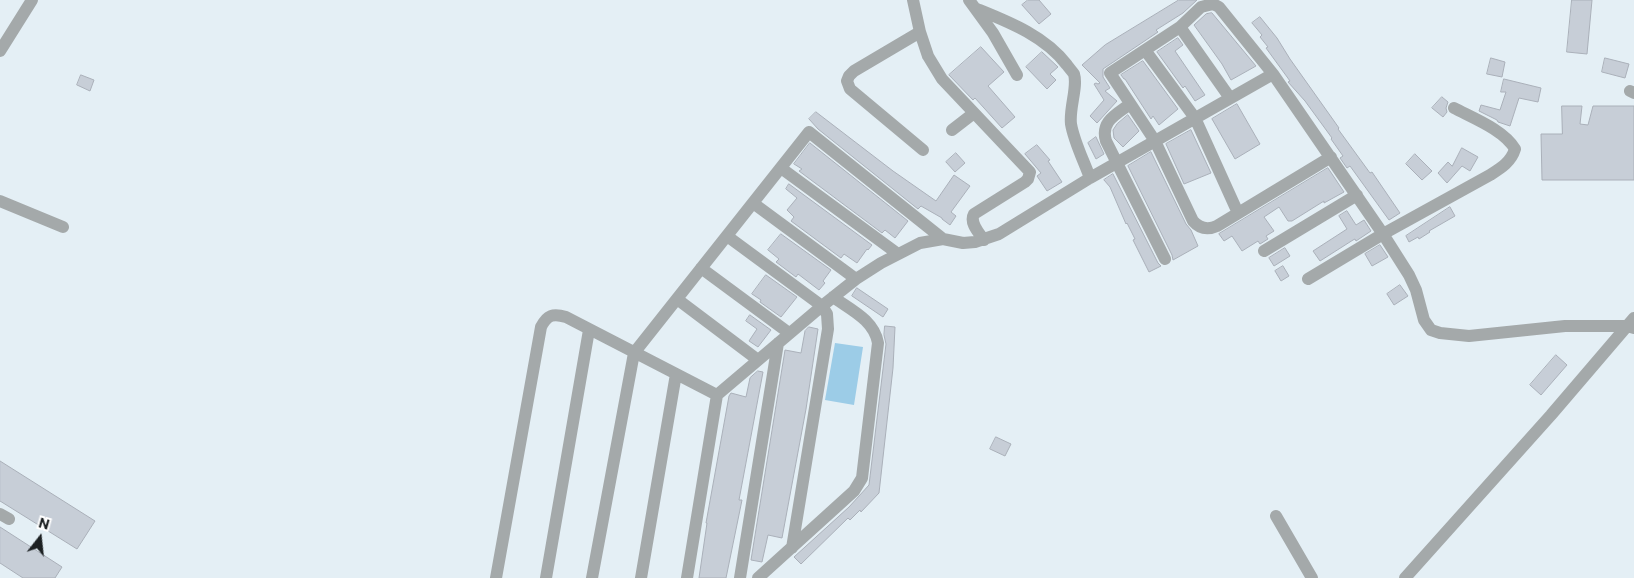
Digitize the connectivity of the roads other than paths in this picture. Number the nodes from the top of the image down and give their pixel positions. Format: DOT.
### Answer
graph roads {
  1 [pos="32,0"];
  2 [pos="913,0"];
  3 [pos="973,4"];
  4 [pos="1180,26"];
  5 [pos="920,32"];
  6 [pos="1145,50"];
  7 [pos="0,51"];
  8 [pos="1273,74"];
  9 [pos="1017,75"];
  10 [pos="1230,98"];
  11 [pos="1130,104"];
  12 [pos="1454,108"];
  13 [pos="974,113"];
  14 [pos="1195,118"];
  15 [pos="952,130"];
  16 [pos="1155,141"];
  17 [pos="923,150"];
  18 [pos="1331,157"];
  19 [pos="1117,163"];
  20 [pos="781,168"];
  21 [pos="1090,178"];
  22 [pos="1356,195"];
  23 [pos="0,201"];
  24 [pos="753,204"];
  25 [pos="1238,213"];
  26 [pos="63,227"];
  27 [pos="1383,234"];
  28 [pos="727,236"];
  29 [pos="943,239"];
  30 [pos="984,240"];
  31 [pos="1264,251"];
  32 [pos="898,254"];
  33 [pos="1165,259"];
  34 [pos="701,268"];
  35 [pos="856,279"];
  36 [pos="1308,279"];
  37 [pos="833,297"];
  38 [pos="677,299"];
  39 [pos="822,306"];
  40 [pos="1632,324"];
  41 [pos="589,330"];
  42 [pos="789,333"];
  43 [pos="778,343"];
  44 [pos="634,353"];
  45 [pos="758,360"];
  46 [pos="676,374"];
  47 [pos="717,395"];
  48 [pos="1276,516"];
  49 [pos="792,548"];
  50 [pos="496,578"];
  51 [pos="546,578"];
  52 [pos="592,578"];
  53 [pos="642,578"];
  54 [pos="687,578"];
  55 [pos="740,578"];
  56 [pos="758,578"];
  57 [pos="1312,578"];
  58 [pos="1405,578"];
  1 -- 7 [label="street"];
  2 -- 5 [label="street"];
  3 -- 9 [label="street"];
  3 -- 21 [label="street"];
  4 -- 6 [label="street"];
  4 -- 8 [label="street"];
  4 -- 10 [label="street"];
  5 -- 13 [label="street"];
  5 -- 17 [label="street"];
  6 -- 11 [label="street"];
  6 -- 14 [label="street"];
  8 -- 10 [label="street"];
  8 -- 18 [label="street"];
  10 -- 14 [label="street"];
  11 -- 16 [label="street"];
  11 -- 19 [label="street"];
  12 -- 27 [label="street"];
  13 -- 15 [label="street"];
  13 -- 30 [label="street"];
  14 -- 16 [label="street"];
  14 -- 25 [label="street"];
  16 -- 19 [label="street"];
  16 -- 25 [label="street"];
  18 -- 22 [label="street"];
  18 -- 25 [label="street"];
  19 -- 21 [label="street"];
  19 -- 33 [label="street"];
  20 -- 24 [label="street"];
  20 -- 29 [label="street"];
  20 -- 32 [label="street"];
  21 -- 30 [label="street"];
  22 -- 27 [label="street"];
  22 -- 31 [label="street"];
  23 -- 26 [label="street"];
  24 -- 28 [label="street"];
  24 -- 35 [label="street"];
  27 -- 36 [label="street"];
  27 -- 40 [label="street"];
  28 -- 34 [label="street"];
  28 -- 39 [label="street"];
  29 -- 30 [label="street"];
  29 -- 32 [label="street"];
  32 -- 35 [label="street"];
  34 -- 38 [label="street"];
  34 -- 42 [label="street"];
  35 -- 37 [label="street"];
  37 -- 39 [label="street"];
  37 -- 49 [label="street"];
  38 -- 44 [label="street"];
  38 -- 45 [label="street"];
  39 -- 42 [label="street"];
  39 -- 49 [label="street"];
  40 -- 58 [label="street"];
  41 -- 44 [label="street"];
  41 -- 50 [label="street"];
  41 -- 51 [label="street"];
  42 -- 43 [label="street"];
  43 -- 45 [label="street"];
  43 -- 55 [label="street"];
  44 -- 46 [label="street"];
  44 -- 52 [label="street"];
  45 -- 47 [label="street"];
  46 -- 47 [label="street"];
  46 -- 53 [label="street"];
  47 -- 54 [label="street"];
  48 -- 57 [label="street"];
  49 -- 56 [label="street"];
}
